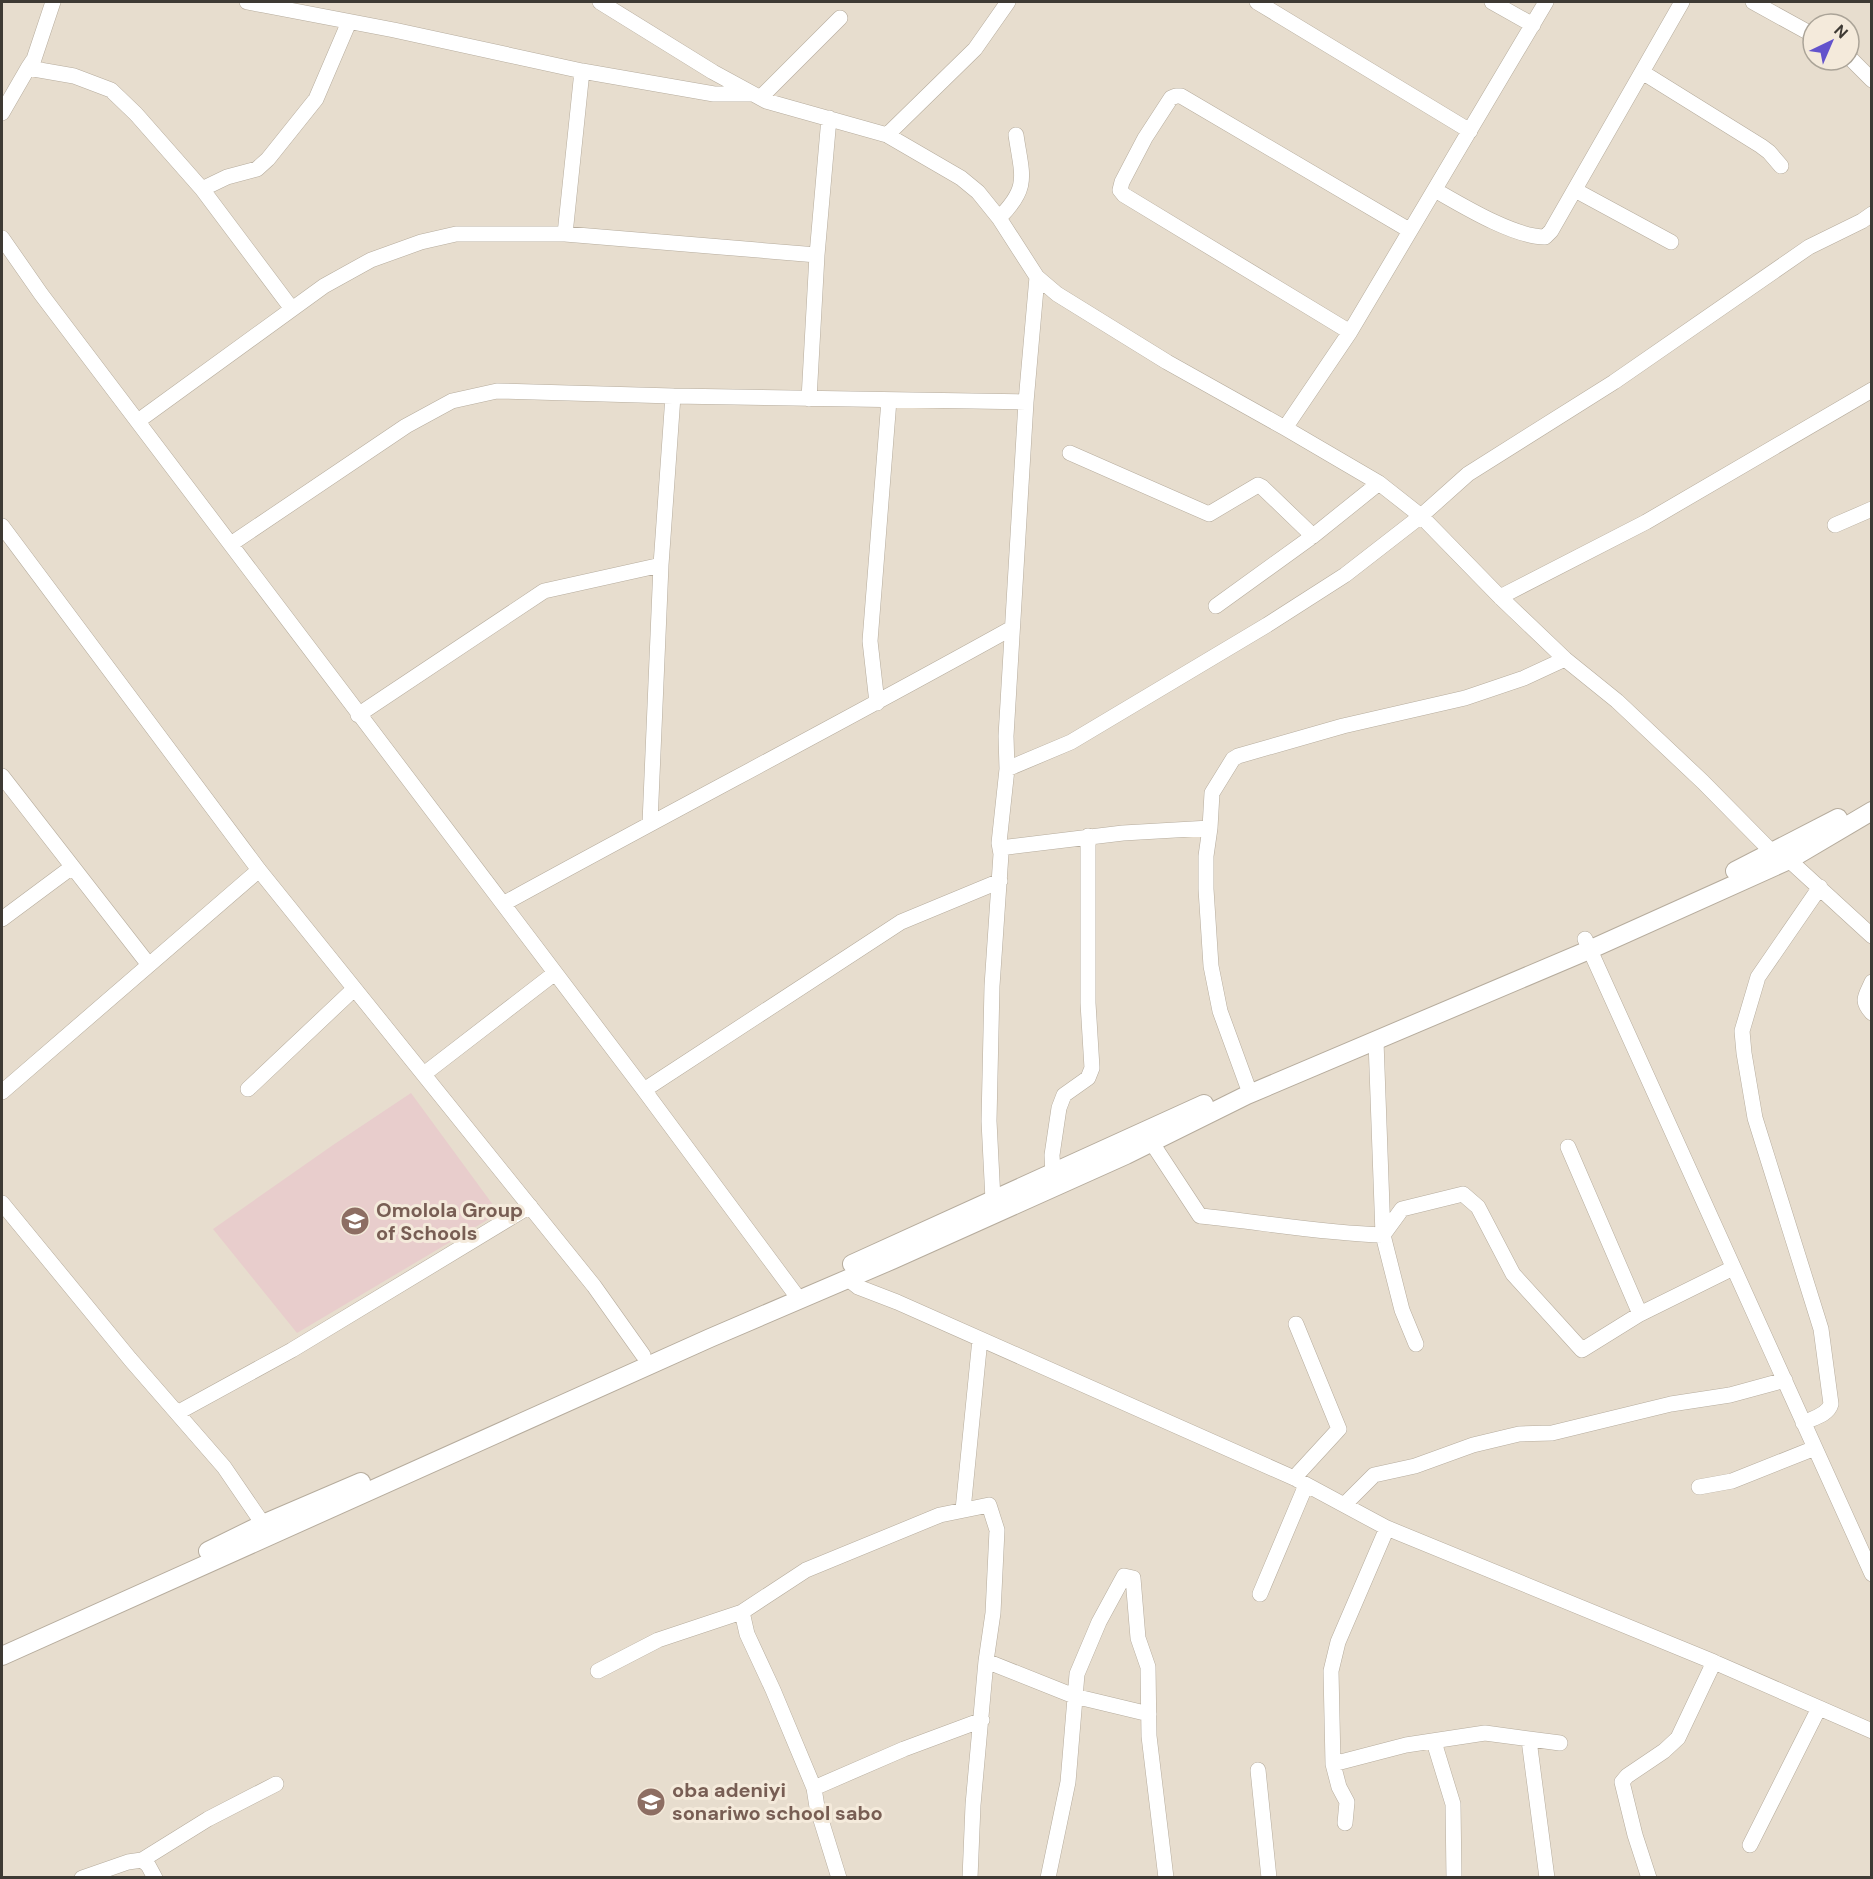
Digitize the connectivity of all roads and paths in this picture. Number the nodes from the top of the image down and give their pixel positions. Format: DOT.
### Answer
graph roads {
  1 [pos="53,2"];
  2 [pos="247,2"];
  3 [pos="600,2"];
  4 [pos="1008,2"];
  5 [pos="1257,2"];
  6 [pos="1492,2"];
  7 [pos="1546,2"];
  8 [pos="1682,2"];
  9 [pos="1753,2"];
  10 [pos="263,3"];
  11 [pos="840,18"];
  12 [pos="349,22"];
  13 [pos="1533,25"];
  14 [pos="1801,28"];
  15 [pos="28,68"];
  16 [pos="1861,69"];
  17 [pos="582,71"];
  18 [pos="1642,72"];
  19 [pos="1872,80"];
  20 [pos="760,98"];
  21 [pos="2,113"];
  22 [pos="829,118"];
  23 [pos="1470,131"];
  24 [pos="888,135"];
  25 [pos="1016,135"];
  26 [pos="1780,166"];
  27 [pos="202,189"];
  28 [pos="1435,190"];
  29 [pos="1575,190"];
  30 [pos="1872,213"];
  31 [pos="999,218"];
  32 [pos="1409,230"];
  33 [pos="565,234"];
  34 [pos="2,238"];
  35 [pos="1671,243"];
  36 [pos="817,255"];
  37 [pos="1037,277"];
  38 [pos="292,309"];
  39 [pos="1350,332"];
  40 [pos="1872,390"];
  41 [pos="673,396"];
  42 [pos="809,399"];
  43 [pos="889,400"];
  44 [pos="1026,402"];
  45 [pos="138,421"];
  46 [pos="1285,428"];
  47 [pos="1070,453"];
  48 [pos="1379,483"];
  49 [pos="1872,509"];
  50 [pos="1421,516"];
  51 [pos="1835,525"];
  52 [pos="2,526"];
  53 [pos="1313,536"];
  54 [pos="231,544"];
  55 [pos="661,566"];
  56 [pos="1500,597"];
  57 [pos="1216,606"];
  58 [pos="1012,627"];
  59 [pos="1565,659"];
  60 [pos="877,703"];
  61 [pos="358,715"];
  62 [pos="1007,769"];
  63 [pos="2,776"];
  64 [pos="1872,800"];
  65 [pos="1872,811"];
  66 [pos="650,823"];
  67 [pos="1210,828"];
  68 [pos="1088,836"];
  69 [pos="1000,848"];
  70 [pos="1781,856"];
  71 [pos="72,867"];
  72 [pos="259,870"];
  73 [pos="1000,881"];
  74 [pos="1820,887"];
  75 [pos="503,904"];
  76 [pos="2,919"];
  77 [pos="1872,936"];
  78 [pos="1587,945"];
  79 [pos="149,965"];
  80 [pos="555,973"];
  81 [pos="1872,982"];
  82 [pos="354,988"];
  83 [pos="1872,1013"];
  84 [pos="1376,1041"];
  85 [pos="424,1074"];
  86 [pos="1246,1085"];
  87 [pos="248,1089"];
  88 [pos="644,1090"];
  89 [pos="2,1092"];
  90 [pos="1152,1143"];
  91 [pos="1568,1147"];
  92 [pos="1053,1174"];
  93 [pos="993,1200"];
  94 [pos="2,1203"];
  95 [pos="530,1206"];
  96 [pos="1383,1235"];
  97 [pos="1733,1268"];
  98 [pos="848,1279"];
  99 [pos="796,1295"];
  100 [pos="1640,1314"];
  101 [pos="1296,1324"];
  102 [pos="980,1339"];
  103 [pos="1416,1344"];
  104 [pos="643,1355"];
  105 [pos="1785,1380"];
  106 [pos="177,1413"];
  107 [pos="1803,1423"];
  108 [pos="1815,1448"];
  109 [pos="1300,1482"];
  110 [pos="1699,1487"];
  111 [pos="1345,1504"];
  112 [pos="963,1510"];
  113 [pos="263,1524"];
  114 [pos="1388,1528"];
  115 [pos="1872,1574"];
  116 [pos="1260,1594"];
  117 [pos="742,1612"];
  118 [pos="2,1645"];
  119 [pos="2,1656"];
  120 [pos="986,1661"];
  121 [pos="1714,1662"];
  122 [pos="598,1671"];
  123 [pos="1074,1696"];
  124 [pos="1819,1708"];
  125 [pos="1149,1714"];
  126 [pos="982,1720"];
  127 [pos="1872,1731"];
  128 [pos="1529,1740"];
  129 [pos="1434,1742"];
  130 [pos="1560,1743"];
  131 [pos="1333,1764"];
  132 [pos="1258,1770"];
  133 [pos="276,1784"];
  134 [pos="814,1788"];
  135 [pos="1345,1823"];
  136 [pos="1750,1845"];
  137 [pos="142,1860"];
  138 [pos="82,1878"];
  139 [pos="155,1878"];
  140 [pos="839,1878"];
  141 [pos="970,1878"];
  142 [pos="1048,1878"];
  143 [pos="1166,1878"];
  144 [pos="1269,1878"];
  145 [pos="1454,1878"];
  146 [pos="1547,1878"];
  147 [pos="1649,1878"];
  1 -- 15 [label="street"];
  2 -- 10 [label="street"];
  3 -- 20 [label="street"];
  4 -- 24 [label="street"];
  5 -- 23 [label="street"];
  6 -- 13 [label="street"];
  7 -- 13 [label="street"];
  8 -- 18 [label="street"];
  9 -- 14 [label="street"];
  10 -- 12 [label="street"];
  11 -- 20 [label="street"];
  12 -- 17 [label="street"];
  12 -- 27 [label="street"];
  13 -- 23 [label="street"];
  15 -- 21 [label="street"];
  15 -- 27 [label="street"];
  16 -- 19 [label="street"];
  17 -- 20 [label="street"];
  17 -- 33 [label="street"];
  18 -- 26 [label="street"];
  18 -- 29 [label="street"];
  20 -- 22 [label="street"];
  22 -- 24 [label="street"];
  22 -- 36 [label="street"];
  23 -- 28 [label="street"];
  24 -- 31 [label="street"];
  25 -- 31 [label="street"];
  27 -- 38 [label="street"];
  28 -- 29 [label="street"];
  28 -- 32 [label="street"];
  29 -- 35 [label="street"];
  30 -- 50 [label="street"];
  31 -- 37 [label="street"];
  32 -- 39 [label="street"];
  32 -- 39 [label="street"];
  33 -- 36 [label="street"];
  33 -- 38 [label="street"];
  34 -- 45 [label="street"];
  36 -- 42 [label="street"];
  37 -- 44 [label="street"];
  37 -- 46 [label="street"];
  38 -- 45 [label="street"];
  39 -- 46 [label="street"];
  40 -- 56 [label="street"];
  41 -- 42 [label="street"];
  41 -- 54 [label="street"];
  41 -- 55 [label="street"];
  42 -- 43 [label="street"];
  43 -- 44 [label="street"];
  43 -- 60 [label="street"];
  44 -- 58 [label="street"];
  45 -- 54 [label="street"];
  46 -- 48 [label="street"];
  47 -- 53 [label="street"];
  48 -- 50 [label="street"];
  48 -- 53 [label="street"];
  49 -- 51 [label="street"];
  50 -- 56 [label="street"];
  50 -- 62 [label="street"];
  52 -- 72 [label="street"];
  53 -- 57 [label="street"];
  54 -- 61 [label="street"];
  55 -- 61 [label="street"];
  55 -- 66 [label="street"];
  56 -- 59 [label="street"];
  58 -- 60 [label="street"];
  58 -- 62 [label="street"];
  59 -- 67 [label="street"];
  59 -- 70 [label="street"];
  60 -- 66 [label="street"];
  61 -- 75 [label="street"];
  62 -- 69 [label="street"];
  63 -- 71 [label="street"];
  64 -- 70 [label="main road"];
  65 -- 70 [label="main road"];
  66 -- 75 [label="street"];
  67 -- 68 [label="street"];
  67 -- 86 [label="street"];
  68 -- 69 [label="street"];
  68 -- 92 [label="street"];
  69 -- 73 [label="street"];
  70 -- 74 [label="street"];
  70 -- 78 [label="main road"];
  71 -- 76 [label="street"];
  71 -- 79 [label="street"];
  72 -- 79 [label="street"];
  72 -- 82 [label="street"];
  73 -- 88 [label="street"];
  73 -- 93 [label="street"];
  74 -- 77 [label="street"];
  74 -- 107 [label="street"];
  75 -- 80 [label="street"];
  78 -- 84 [label="main road"];
  78 -- 86 [label="main road"];
  78 -- 97 [label="street"];
  79 -- 89 [label="street"];
  80 -- 85 [label="street"];
  80 -- 88 [label="street"];
  81 -- 83 [label="street"];
  82 -- 85 [label="street"];
  82 -- 87 [label="street"];
  84 -- 90 [label="main road"];
  84 -- 96 [label="street"];
  85 -- 95 [label="street"];
  86 -- 92 [label="main road"];
  88 -- 99 [label="street"];
  90 -- 96 [label="street"];
  90 -- 98 [label="main road"];
  91 -- 100 [label="street"];
  92 -- 93 [label="main road"];
  93 -- 99 [label="main road"];
  94 -- 106 [label="street"];
  95 -- 104 [label="street"];
  95 -- 106 [label="street"];
  96 -- 100 [label="street"];
  96 -- 103 [label="street"];
  97 -- 100 [label="street"];
  97 -- 105 [label="street"];
  98 -- 99 [label="main road"];
  98 -- 102 [label="street"];
  99 -- 104 [label="main road"];
  99 -- 119 [label="main road"];
  101 -- 109 [label="street"];
  102 -- 109 [label="street"];
  102 -- 112 [label="street"];
  104 -- 113 [label="main road"];
  105 -- 107 [label="street"];
  105 -- 111 [label="street"];
  106 -- 113 [label="street"];
  107 -- 108 [label="street"];
  108 -- 110 [label="street"];
  108 -- 115 [label="street"];
  109 -- 111 [label="street"];
  109 -- 116 [label="street"];
  111 -- 114 [label="street"];
  112 -- 117 [label="street"];
  112 -- 120 [label="street"];
  113 -- 118 [label="main road"];
  114 -- 121 [label="street"];
  114 -- 131 [label="street"];
  117 -- 122 [label="street"];
  117 -- 134 [label="street"];
  120 -- 123 [label="street"];
  120 -- 126 [label="street"];
  121 -- 124 [label="street"];
  121 -- 147 [label="street"];
  123 -- 125 [label="street"];
  123 -- 125 [label="street"];
  123 -- 142 [label="street"];
  124 -- 127 [label="street"];
  124 -- 136 [label="street"];
  125 -- 143 [label="street"];
  126 -- 134 [label="street"];
  126 -- 141 [label="street"];
  128 -- 129 [label="street"];
  128 -- 130 [label="street"];
  128 -- 146 [label="street"];
  129 -- 131 [label="street"];
  129 -- 145 [label="street"];
  131 -- 135 [label="street"];
  132 -- 144 [label="street"];
  133 -- 137 [label="street"];
  134 -- 140 [label="street"];
  137 -- 138 [label="street"];
  137 -- 139 [label="street"];
}
